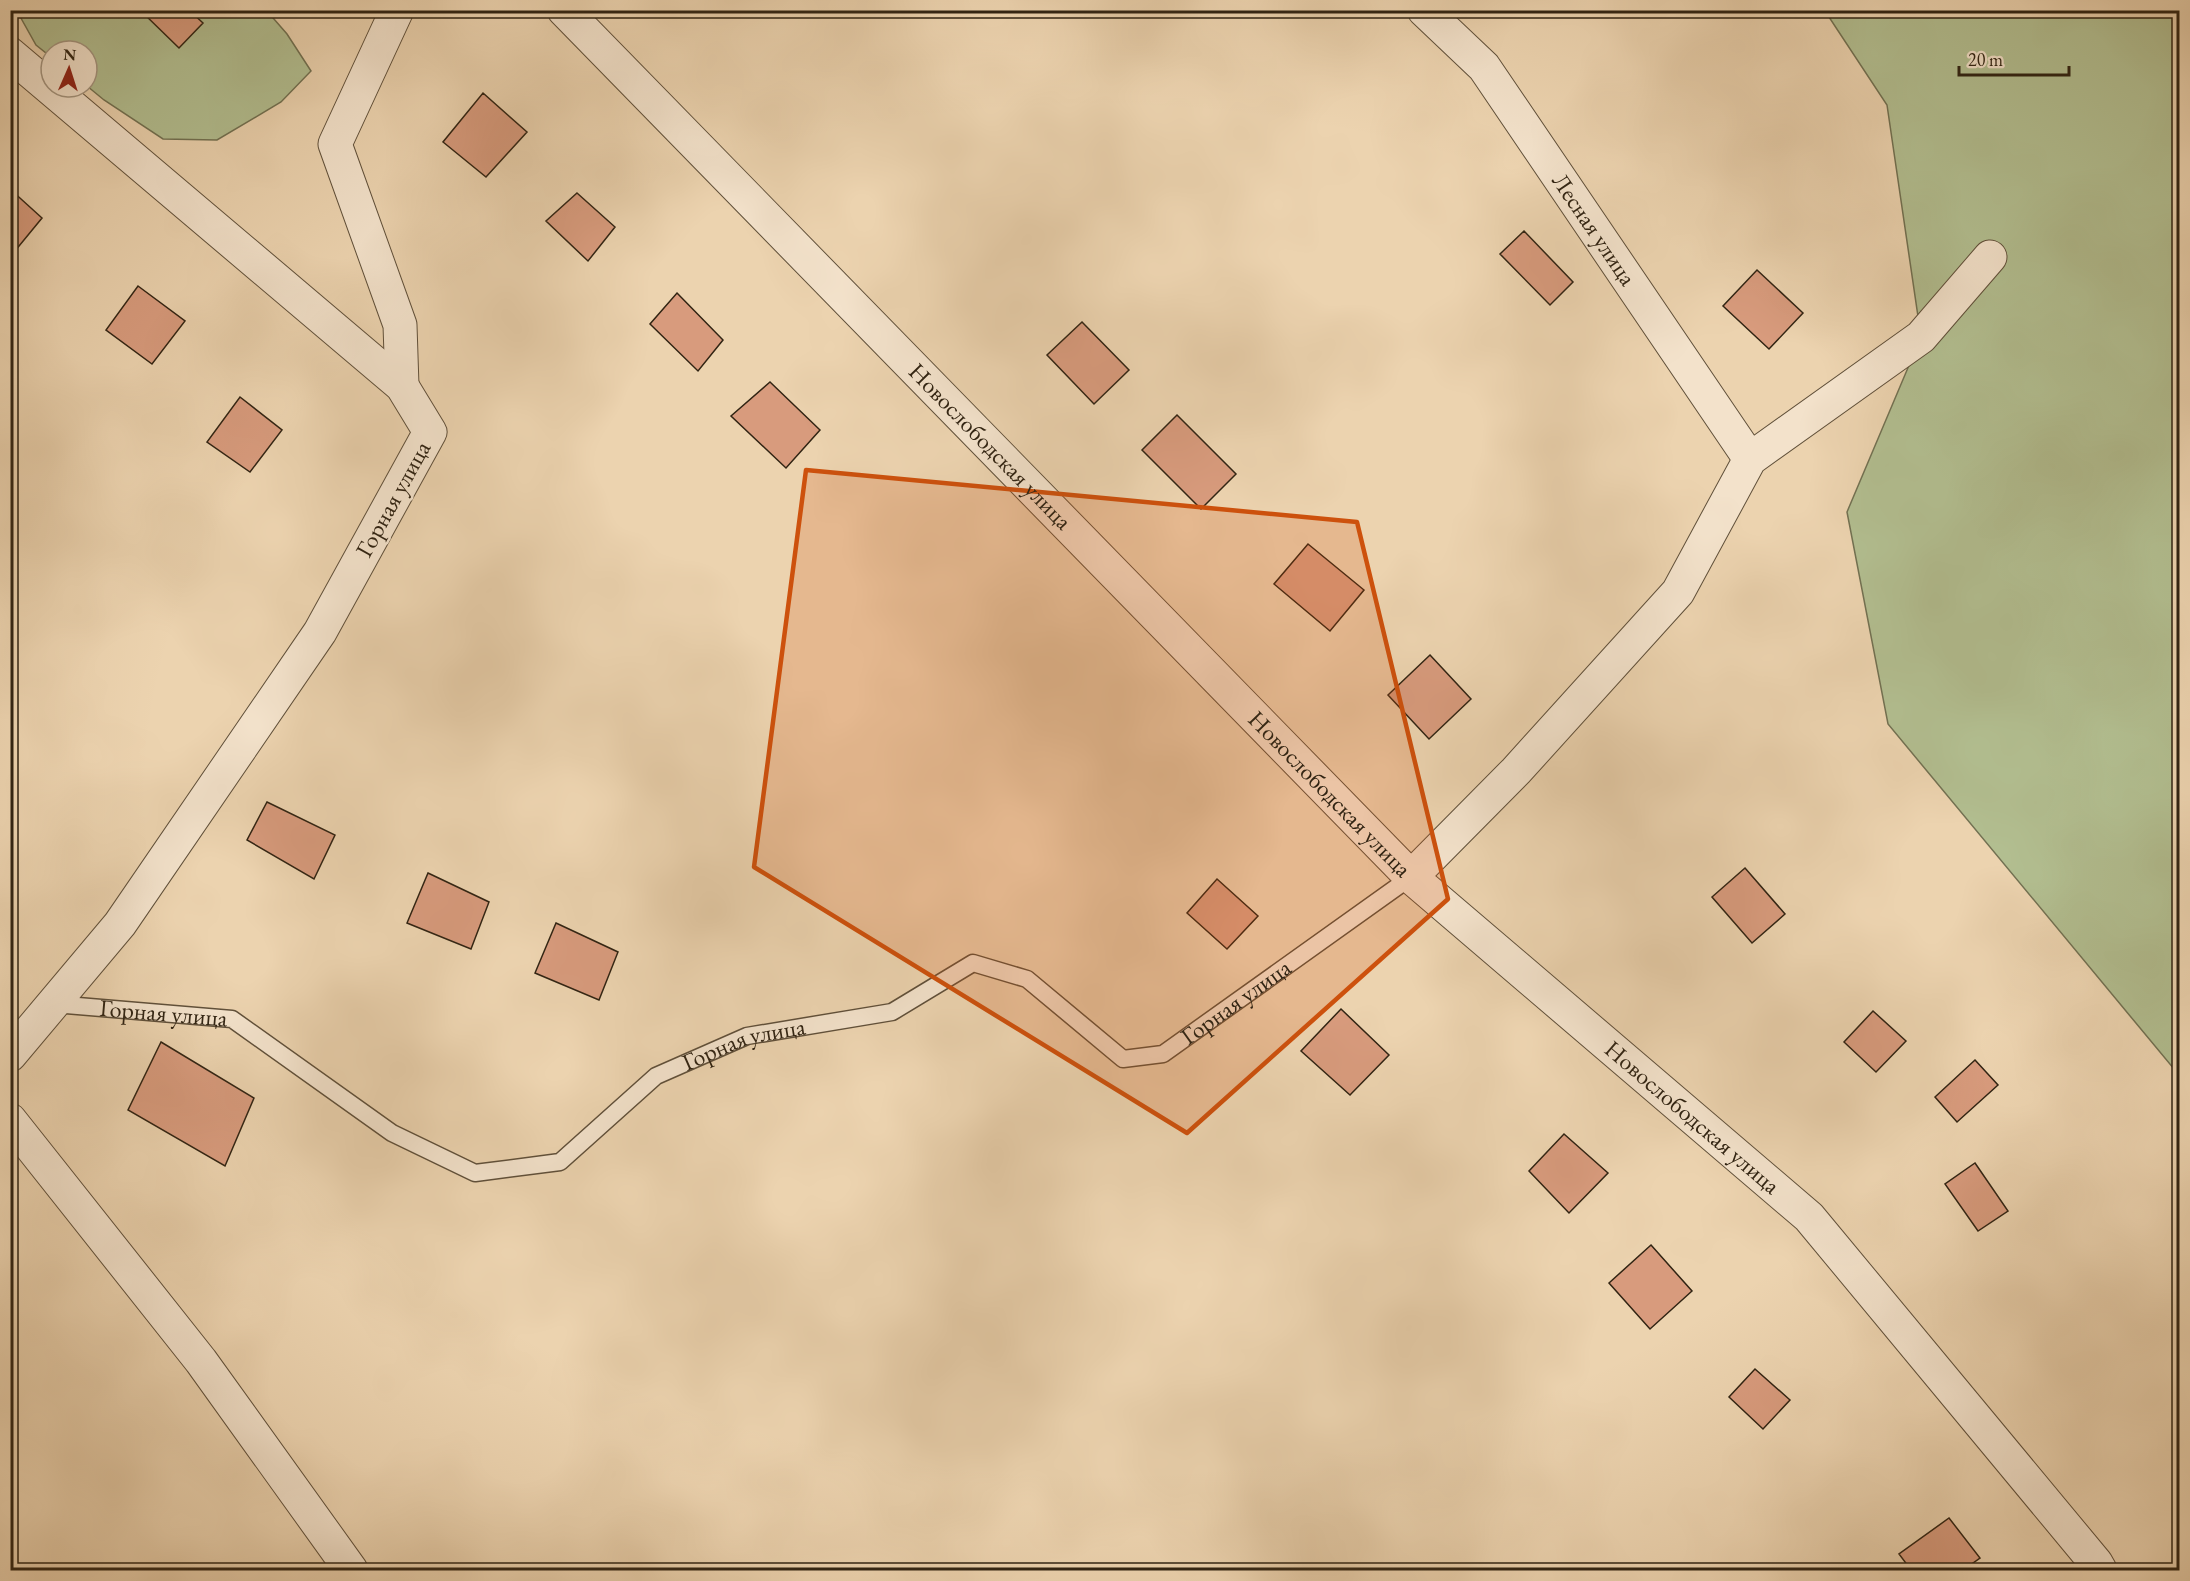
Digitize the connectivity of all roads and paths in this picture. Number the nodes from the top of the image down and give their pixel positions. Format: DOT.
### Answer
graph roads {
  1 [pos="397,10"];
  2 [pos="564,10"];
  3 [pos="1424,10"];
  4 [pos="10,54"];
  5 [pos="1990,257"];
  6 [pos="402,386"];
  7 [pos="1750,459"];
  8 [pos="1411,876"];
  9 [pos="54,1004"];
  10 [pos="10,1055"];
  11 [pos="10,1120"];
  12 [pos="351,1570"];
  13 [pos="2100,1570"];
  1 -- 6 [label="street"];
  2 -- 8 [label="street, Новослободская улица"];
  3 -- 7 [label="street, Лесная улица"];
  4 -- 6 [label="street, Горная улица"];
  5 -- 7 [label="street"];
  6 -- 9 [label="street, Горная улица"];
  7 -- 8 [label="street"];
  8 -- 9 [label="lane, Горная улица"];
  8 -- 13 [label="street, Новослободская улица"];
  9 -- 10 [label="street, Горная улица"];
  11 -- 12 [label="street"];
}
